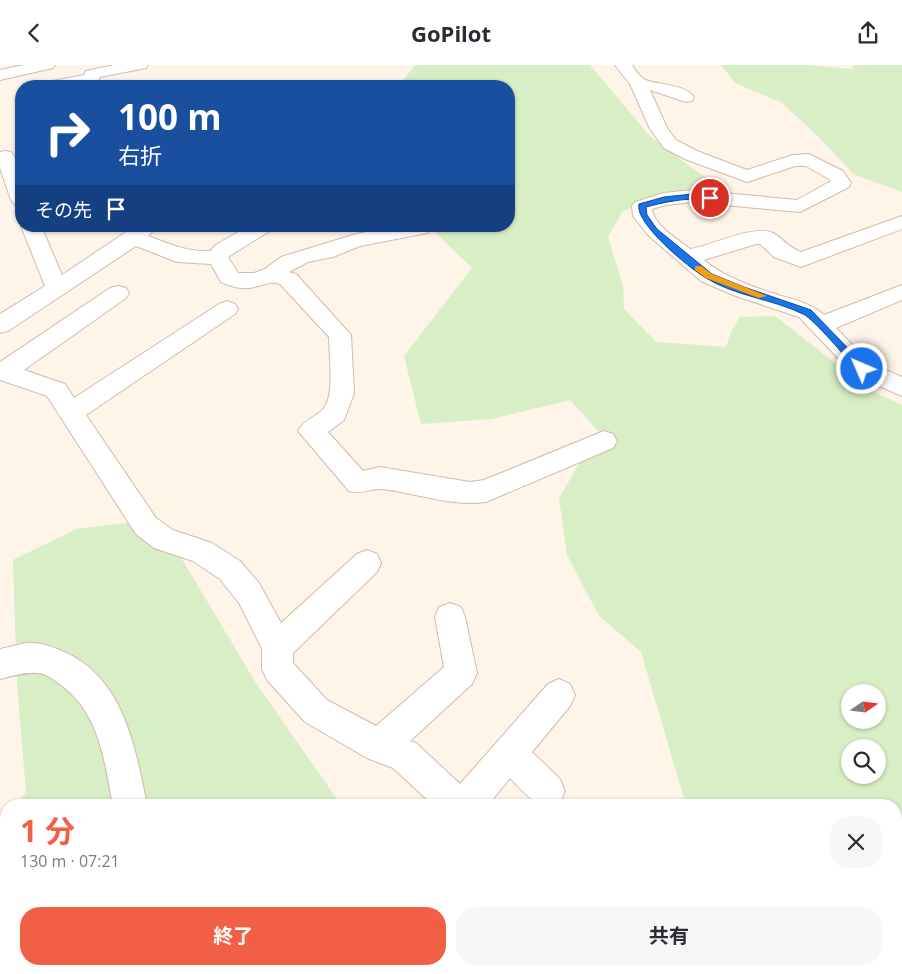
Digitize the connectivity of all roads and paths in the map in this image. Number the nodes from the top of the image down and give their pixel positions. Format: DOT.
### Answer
graph roads {
  1 [pos="47,65"];
  2 [pos="140,65"];
  3 [pos="634,71"];
  4 [pos="0,75"];
  5 [pos="92,76"];
  6 [pos="74,80"];
  7 [pos="686,97"];
  8 [pos="9,154"];
  9 [pos="15,177"];
  10 [pos="902,222"];
  11 [pos="33,232"];
  12 [pos="141,232"];
  13 [pos="226,232"];
  14 [pos="255,232"];
  15 [pos="403,232"];
  16 [pos="220,253"];
  17 [pos="684,257"];
  18 [pos="273,274"];
  19 [pos="57,289"];
  20 [pos="902,292"];
  21 [pos="118,293"];
  22 [pos="227,309"];
  23 [pos="0,325"];
  24 [pos="822,325"];
  25 [pos="2,371"];
  26 [pos="900,384"];
  27 [pos="72,412"];
  28 [pos="604,441"];
  29 [pos="367,563"];
  30 [pos="450,617"];
  31 [pos="277,647"];
  32 [pos="0,664"];
  33 [pos="560,695"];
  34 [pos="379,745"];
  35 [pos="509,754"];
  36 [pos="548,791"];
  37 [pos="129,799"];
  38 [pos="452,799"];
  39 [pos="470,799"];
  1 -- 4 [label="street"];
  2 -- 5 [label="street"];
  3 -- 7 [label="street"];
  3 -- 17 [label="street"];
  5 -- 6 [label="street"];
  8 -- 9 [label="street"];
  10 -- 17 [label="street"];
  11 -- 19 [label="street"];
  12 -- 16 [label="street"];
  12 -- 19 [label="street"];
  13 -- 16 [label="street"];
  14 -- 16 [label="street"];
  15 -- 18 [label="street"];
  16 -- 18 [label="street"];
  17 -- 24 [label="street"];
  18 -- 28 [label="street"];
  19 -- 23 [label="street"];
  20 -- 24 [label="street"];
  21 -- 25 [label="street"];
  22 -- 27 [label="street"];
  24 -- 26 [label="street"];
  25 -- 27 [label="street"];
  27 -- 31 [label="street"];
  29 -- 31 [label="street"];
  30 -- 34 [label="street"];
  31 -- 34 [label="street"];
  32 -- 37 [label="street"];
  33 -- 35 [label="street"];
  34 -- 38 [label="street"];
  35 -- 36 [label="street"];
  35 -- 39 [label="street"];
}
